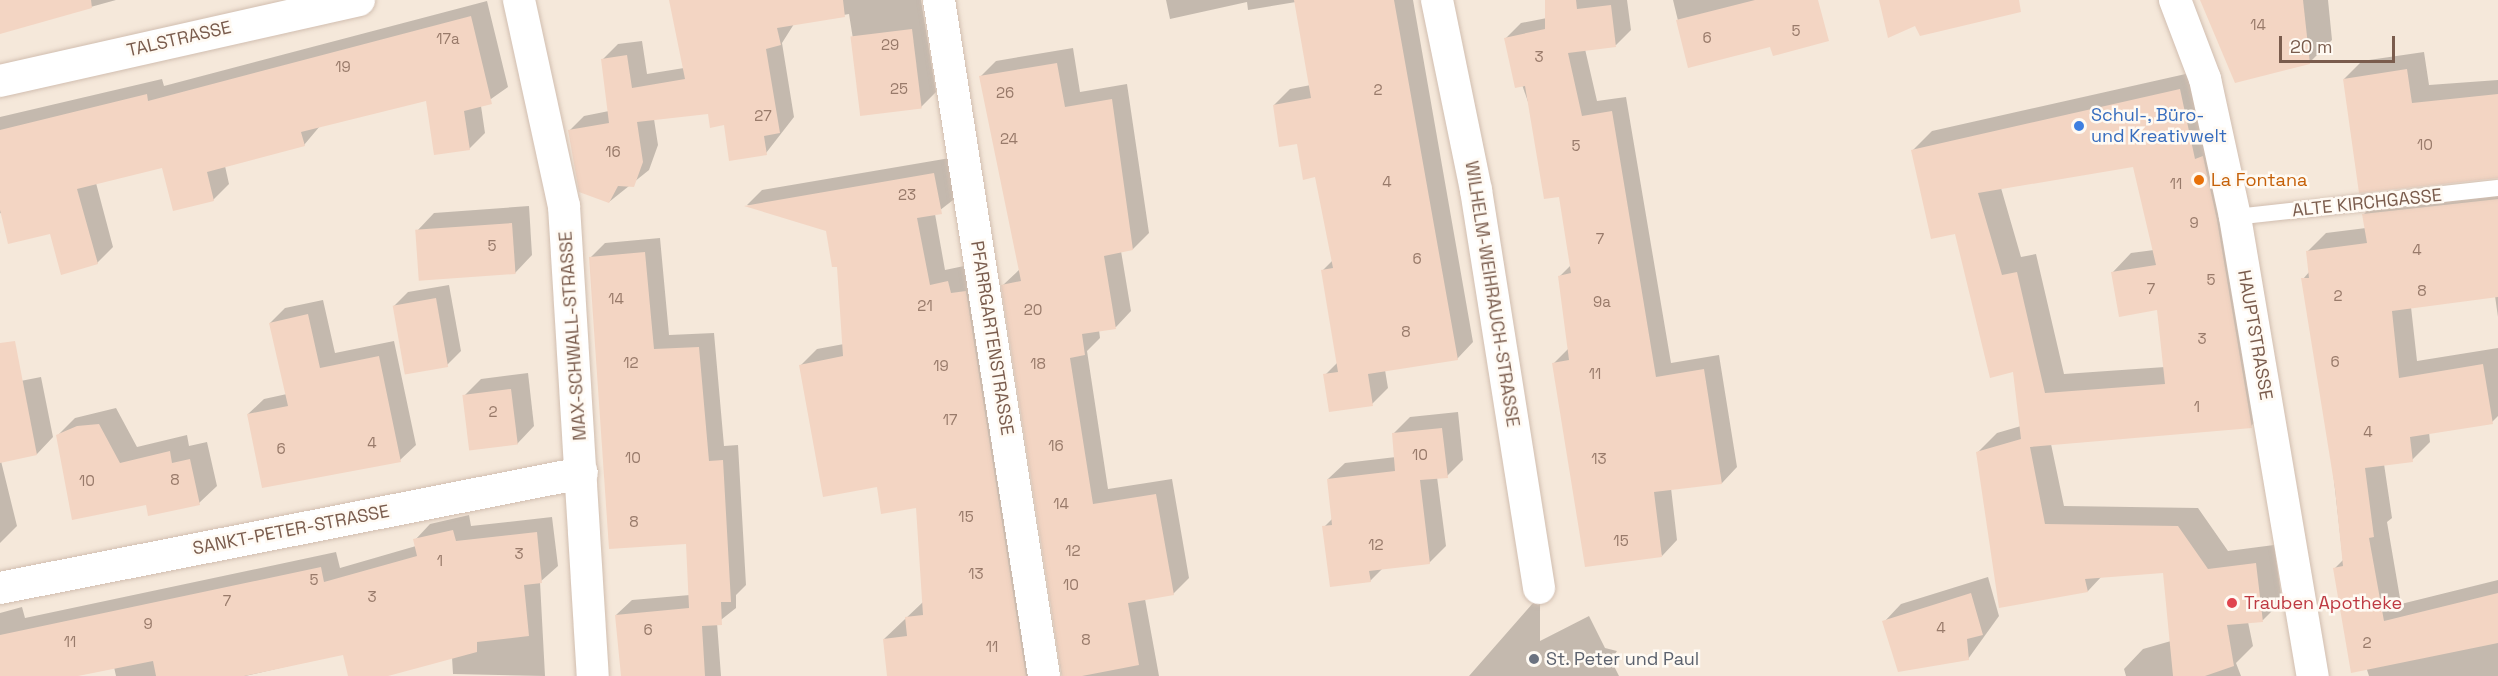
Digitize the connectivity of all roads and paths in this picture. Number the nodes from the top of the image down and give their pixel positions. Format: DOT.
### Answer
graph roads {
  1 [pos="359,0"];
  2 [pos="519,0"];
  3 [pos="939,0"];
  4 [pos="1437,0"];
  5 [pos="2175,0"];
  6 [pos="0,81"];
  7 [pos="2498,188"];
  8 [pos="2235,218"];
  9 [pos="582,473"];
  10 [pos="0,588"];
  11 [pos="1539,588"];
  12 [pos="593,676"];
  13 [pos="1044,676"];
  14 [pos="2313,676"];
  1 -- 6 [label="street, TALSTRASSE"];
  2 -- 9 [label="street, MAX-SCHWALL-STRASSE"];
  3 -- 13 [label="street, PFARRGARTENSTRASSE"];
  4 -- 11 [label="street, WILHELM-WEIHRAUCH-STRASSE"];
  5 -- 8 [label="street, HAUPTSTRASSE"];
  7 -- 8 [label="lane, ALTE KIRCHGASSE"];
  8 -- 14 [label="street, HAUPTSTRASSE"];
  9 -- 10 [label="street, SANKT-PETER-STRASSE"];
  9 -- 12 [label="street, MAX-SCHWALL-STRASSE"];
}
